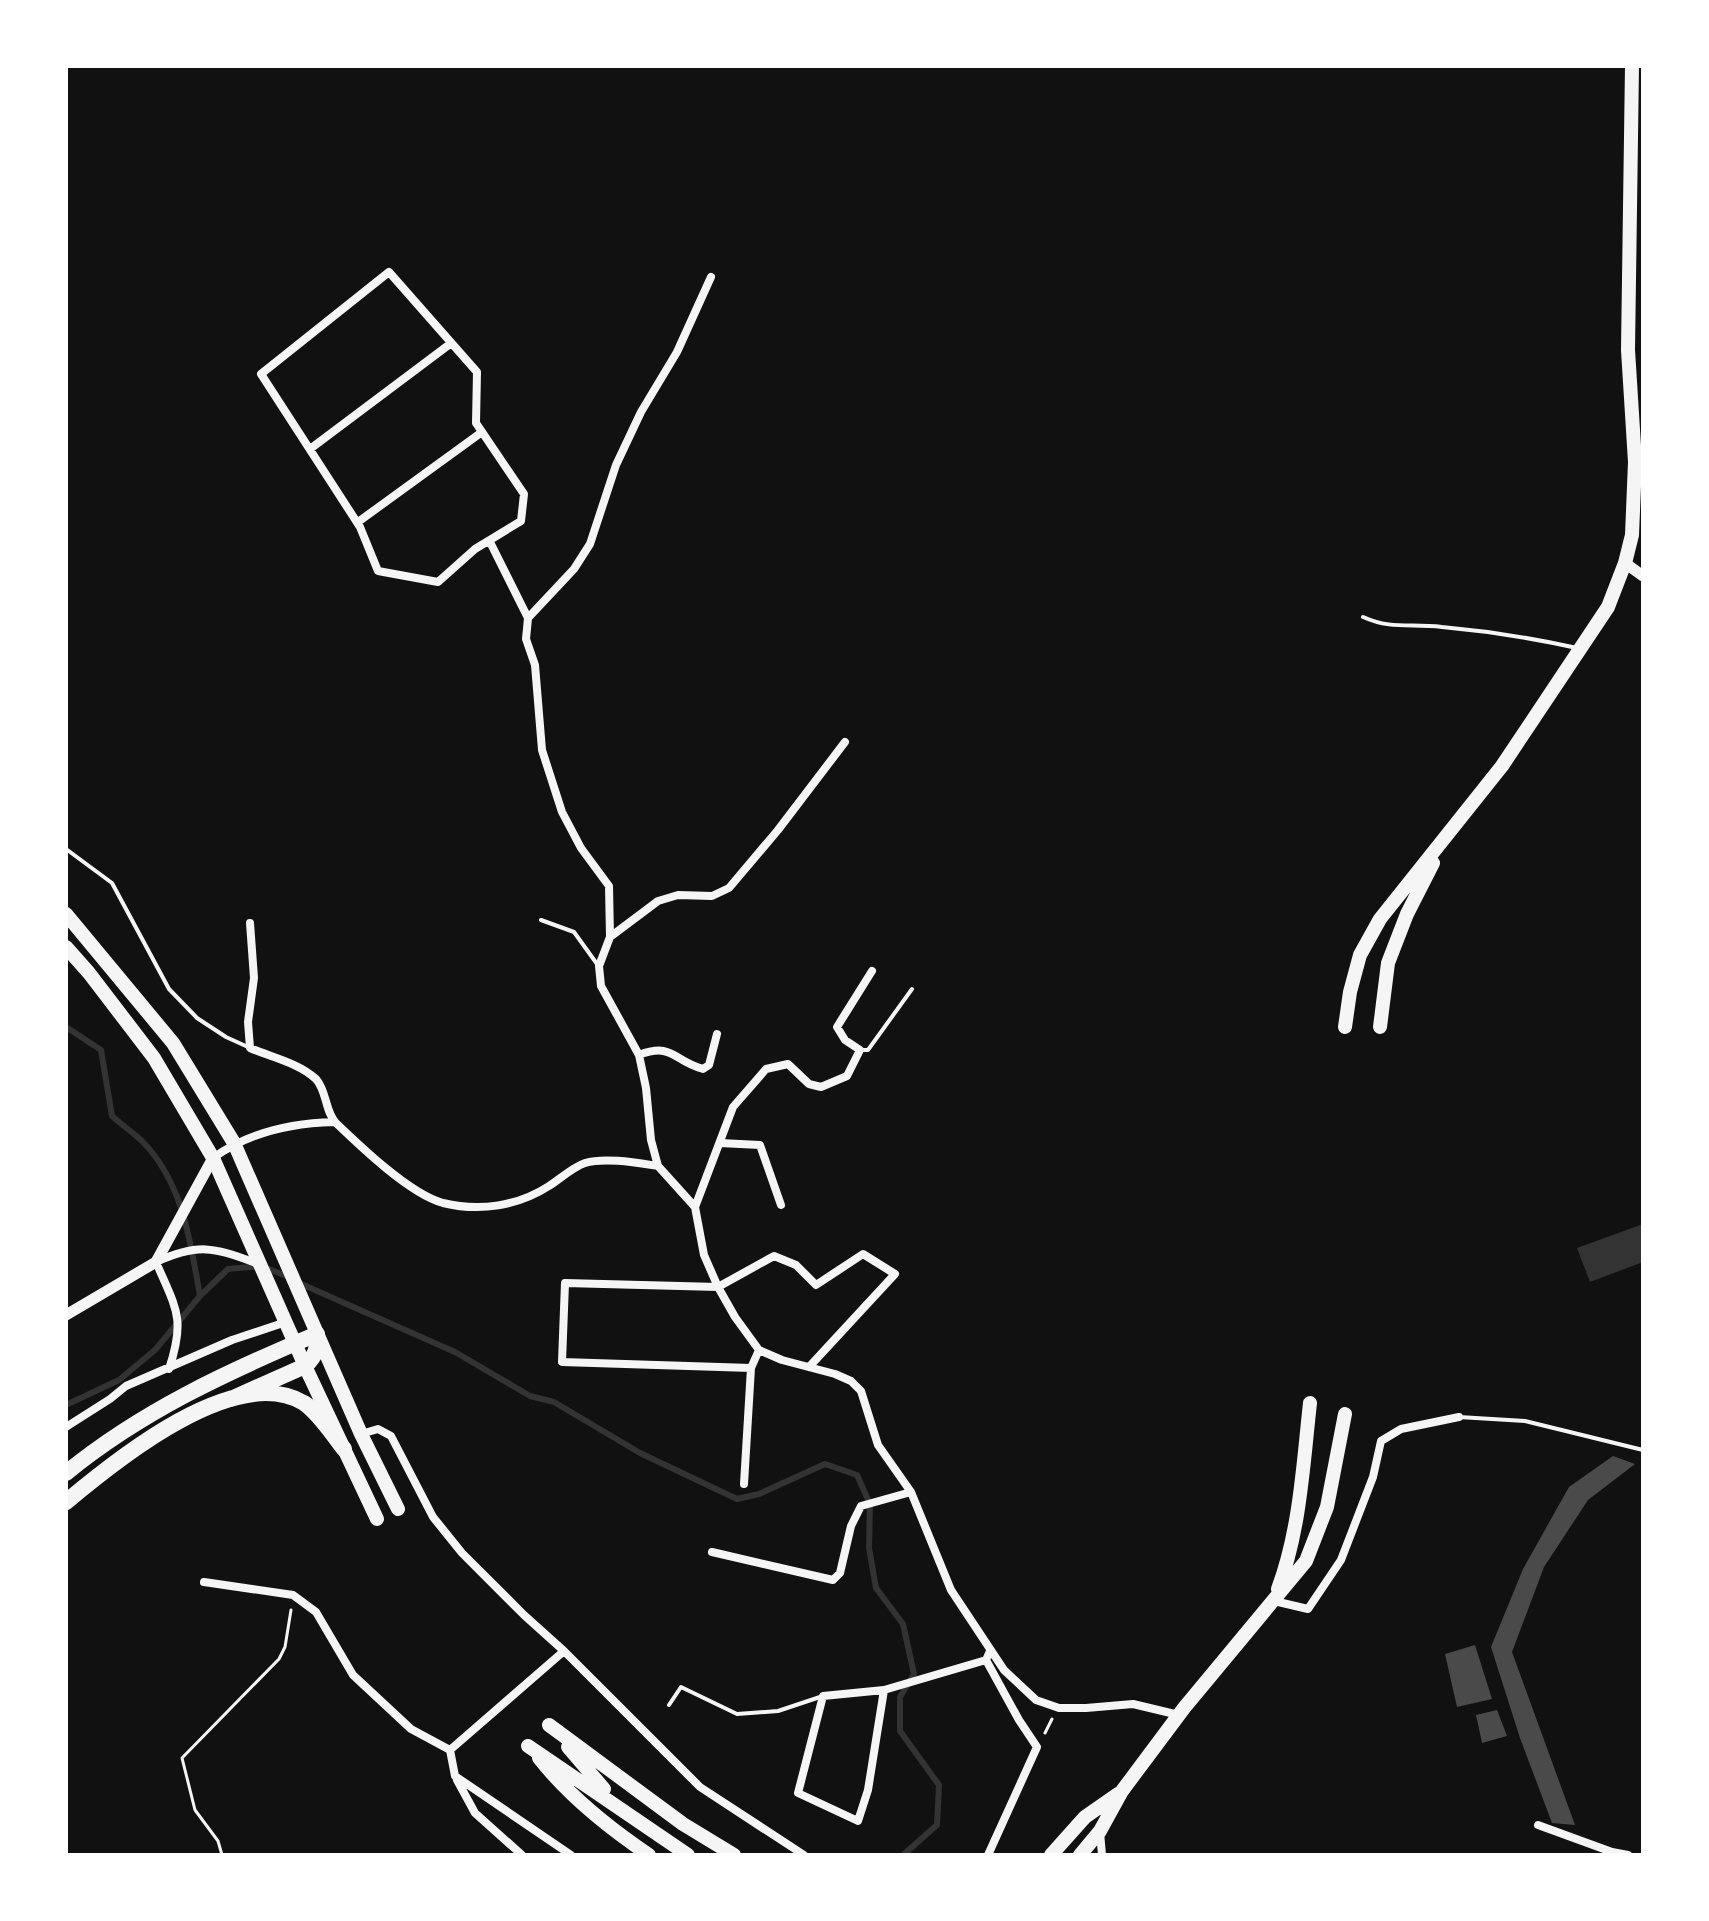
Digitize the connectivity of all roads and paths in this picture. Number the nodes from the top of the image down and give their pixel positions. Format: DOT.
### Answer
graph roads {
  1 [pos="1632,66"];
  2 [pos="711,277"];
  3 [pos="450,344"];
  4 [pos="1637,400"];
  5 [pos="482,432"];
  6 [pos="310,449"];
  7 [pos="358,522"];
  8 [pos="1637,535"];
  9 [pos="490,542"];
  10 [pos="1625,563"];
  11 [pos="1643,576"];
  12 [pos="1363,617"];
  13 [pos="528,618"];
  14 [pos="1580,648"];
  15 [pos="845,742"];
  16 [pos="1456,824"];
  17 [pos="66,849"];
  18 [pos="66,914"];
  19 [pos="541,920"];
  20 [pos="250,923"];
  21 [pos="610,937"];
  22 [pos="66,947"];
  23 [pos="1360,955"];
  24 [pos="1388,963"];
  25 [pos="599,966"];
  26 [pos="872,971"];
  27 [pos="912,989"];
  28 [pos="1345,1027"];
  29 [pos="1380,1027"];
  30 [pos="717,1034"];
  31 [pos="250,1048"];
  32 [pos="860,1050"];
  33 [pos="639,1055"];
  34 [pos="334,1122"];
  35 [pos="234,1143"];
  36 [pos="720,1143"];
  37 [pos="213,1158"];
  38 [pos="658,1166"];
  39 [pos="781,1205"];
  40 [pos="695,1207"];
  41 [pos="156,1262"];
  42 [pos="262,1266"];
  43 [pos="718,1287"];
  44 [pos="66,1315"];
  45 [pos="286,1322"];
  46 [pos="317,1334"];
  47 [pos="295,1343"];
  48 [pos="759,1350"];
  49 [pos="305,1366"];
  50 [pos="809,1367"];
  51 [pos="751,1368"];
  52 [pos="169,1369"];
  53 [pos="231,1399"];
  54 [pos="1310,1403"];
  55 [pos="1345,1414"];
  56 [pos="1459,1417"];
  57 [pos="66,1427"];
  58 [pos="361,1434"];
  59 [pos="344,1449"];
  60 [pos="1643,1450"];
  61 [pos="66,1473"];
  62 [pos="744,1484"];
  63 [pos="911,1492"];
  64 [pos="66,1502"];
  65 [pos="398,1509"];
  66 [pos="377,1519"];
  67 [pos="712,1552"];
  68 [pos="204,1582"];
  69 [pos="293,1595"];
  70 [pos="1274,1601"];
  71 [pos="564,1651"];
  72 [pos="988,1655"];
  73 [pos="884,1690"];
  74 [pos="823,1696"];
  75 [pos="669,1705"];
  76 [pos="1059,1708"];
  77 [pos="1179,1715"];
  78 [pos="1037,1747"];
  79 [pos="450,1750"];
  80 [pos="455,1776"];
  81 [pos="1122,1791"];
  82 [pos="617,1805"];
  83 [pos="1538,1825"];
  84 [pos="1100,1831"];
  85 [pos="222,1855"];
  86 [pos="522,1855"];
  87 [pos="571,1855"];
  88 [pos="649,1855"];
  89 [pos="688,1855"];
  90 [pos="734,1855"];
  91 [pos="804,1855"];
  92 [pos="988,1855"];
  93 [pos="1051,1855"];
  94 [pos="1080,1855"];
  95 [pos="1102,1855"];
  96 [pos="1628,1855"];
  1 -- 4 [label="main road"];
  2 -- 13 [label="street"];
  3 -- 5 [label="street"];
  3 -- 6 [label="street"];
  3 -- 6 [label="street"];
  4 -- 8 [label="main road"];
  5 -- 7 [label="street"];
  5 -- 9 [label="street"];
  6 -- 7 [label="street"];
  7 -- 9 [label="street"];
  8 -- 10 [label="main road"];
  9 -- 13 [label="street"];
  10 -- 11 [label="street"];
  10 -- 14 [label="main road"];
  12 -- 14 [label="lane"];
  13 -- 21 [label="street"];
  14 -- 16 [label="main road"];
  15 -- 21 [label="street"];
  16 -- 23 [label="main road"];
  16 -- 24 [label="main road"];
  17 -- 31 [label="lane"];
  18 -- 35 [label="main road"];
  19 -- 25 [label="lane"];
  20 -- 31 [label="street"];
  21 -- 25 [label="street"];
  22 -- 37 [label="main road"];
  23 -- 24 [label="main road"];
  23 -- 28 [label="main road"];
  24 -- 29 [label="main road"];
  25 -- 33 [label="street"];
  26 -- 32 [label="street"];
  27 -- 32 [label="lane"];
  30 -- 33 [label="street"];
  31 -- 34 [label="street"];
  32 -- 36 [label="street"];
  33 -- 38 [label="street"];
  34 -- 35 [label="street"];
  34 -- 38 [label="street"];
  35 -- 37 [label="street"];
  35 -- 46 [label="main road"];
  36 -- 39 [label="street"];
  36 -- 40 [label="street"];
  37 -- 41 [label="street"];
  37 -- 42 [label="main road"];
  38 -- 40 [label="street"];
  40 -- 43 [label="street"];
  41 -- 42 [label="street"];
  41 -- 44 [label="street"];
  41 -- 52 [label="street"];
  42 -- 45 [label="main road"];
  43 -- 48 [label="street"];
  43 -- 50 [label="street"];
  43 -- 51 [label="street"];
  45 -- 47 [label="main road"];
  45 -- 52 [label="street"];
  46 -- 47 [label="highway"];
  46 -- 49 [label="highway"];
  46 -- 58 [label="main road"];
  47 -- 49 [label="main road"];
  47 -- 61 [label="highway"];
  48 -- 50 [label="street"];
  48 -- 51 [label="street"];
  49 -- 53 [label="highway"];
  49 -- 59 [label="main road"];
  50 -- 63 [label="street"];
  51 -- 62 [label="street"];
  52 -- 57 [label="street"];
  53 -- 59 [label="highway"];
  53 -- 64 [label="highway"];
  54 -- 70 [label="main road"];
  55 -- 70 [label="main road"];
  56 -- 60 [label="lane"];
  56 -- 70 [label="street"];
  58 -- 65 [label="main road"];
  58 -- 71 [label="street"];
  59 -- 66 [label="main road"];
  63 -- 67 [label="street"];
  63 -- 72 [label="street"];
  68 -- 69 [label="street"];
  69 -- 79 [label="street"];
  69 -- 85 [label="path"];
  70 -- 77 [label="main road"];
  71 -- 79 [label="street"];
  71 -- 91 [label="street"];
  72 -- 73 [label="street"];
  72 -- 76 [label="street"];
  72 -- 78 [label="street"];
  73 -- 74 [label="street"];
  73 -- 74 [label="street"];
  74 -- 75 [label="lane"];
  76 -- 77 [label="street"];
  76 -- 78 [label="path"];
  77 -- 81 [label="main road"];
  78 -- 92 [label="street"];
  79 -- 80 [label="street"];
  80 -- 86 [label="street"];
  80 -- 87 [label="street"];
  81 -- 84 [label="main road"];
  81 -- 93 [label="main road"];
  82 -- 88 [label="main road"];
  82 -- 89 [label="main road"];
  82 -- 90 [label="main road"];
  83 -- 96 [label="street"];
  84 -- 94 [label="main road"];
  84 -- 95 [label="street"];
}
